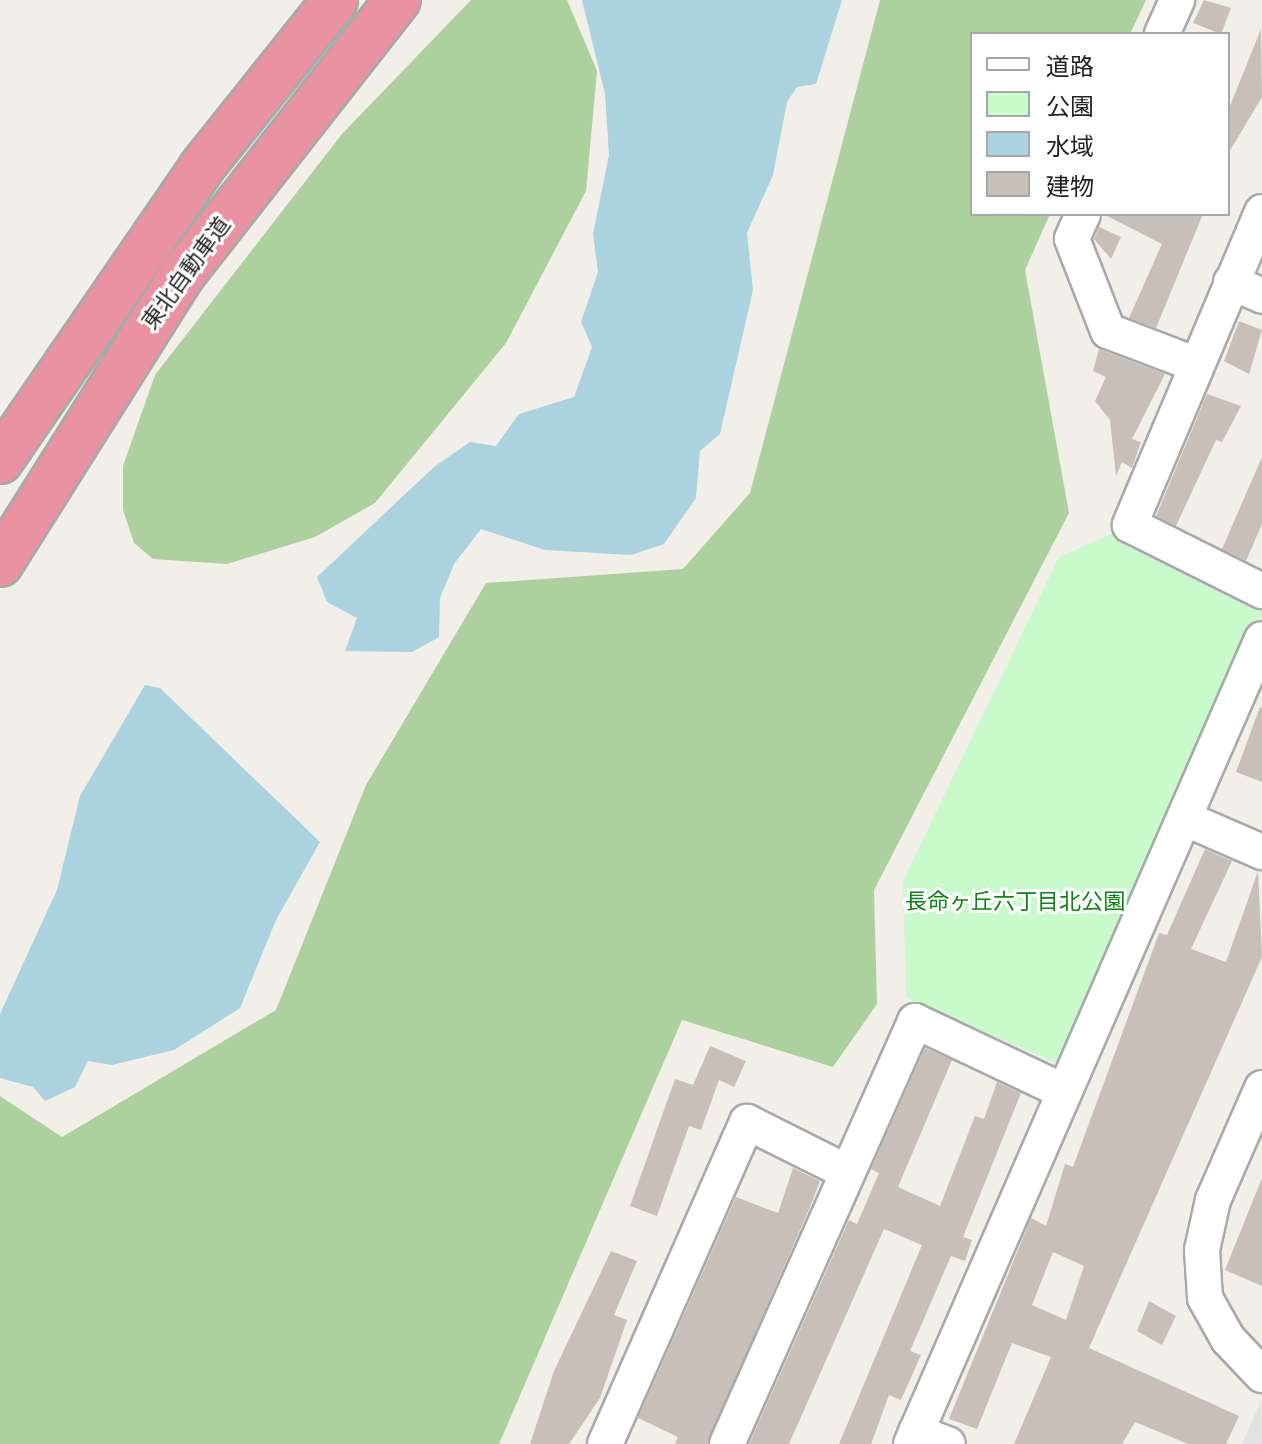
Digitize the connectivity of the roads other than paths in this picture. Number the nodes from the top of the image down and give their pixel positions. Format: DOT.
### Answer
graph roads {
  1 [pos="335,0"];
  2 [pos="398,0"];
  3 [pos="1177,0"];
  4 [pos="1163,32"];
  5 [pos="1262,212"];
  6 [pos="1082,216"];
  7 [pos="1231,282"];
  8 [pos="1262,296"];
  9 [pos="1195,364"];
  10 [pos="0,461"];
  11 [pos="0,564"];
  12 [pos="1262,591"];
  13 [pos="1262,639"];
  14 [pos="1186,819"];
  15 [pos="1262,852"];
  16 [pos="1262,1088"];
  17 [pos="1063,1091"];
  18 [pos="843,1170"];
  19 [pos="1262,1375"];
  20 [pos="914,1438"];
  21 [pos="605,1444"];
  22 [pos="727,1444"];
  23 [pos="948,1444"];
  1 -- 10 [label="highway"];
  2 -- 11 [label="highway, 東北自動車道"];
  3 -- 4 [label="street"];
  5 -- 7 [label="street"];
  6 -- 9 [label="street"];
  7 -- 8 [label="street"];
  7 -- 9 [label="street"];
  9 -- 12 [label="street"];
  13 -- 14 [label="street"];
  14 -- 15 [label="street"];
  14 -- 17 [label="street"];
  16 -- 19 [label="street"];
  17 -- 18 [label="street"];
  17 -- 20 [label="street"];
  18 -- 21 [label="street"];
  18 -- 22 [label="street"];
  20 -- 23 [label="street"];
}
